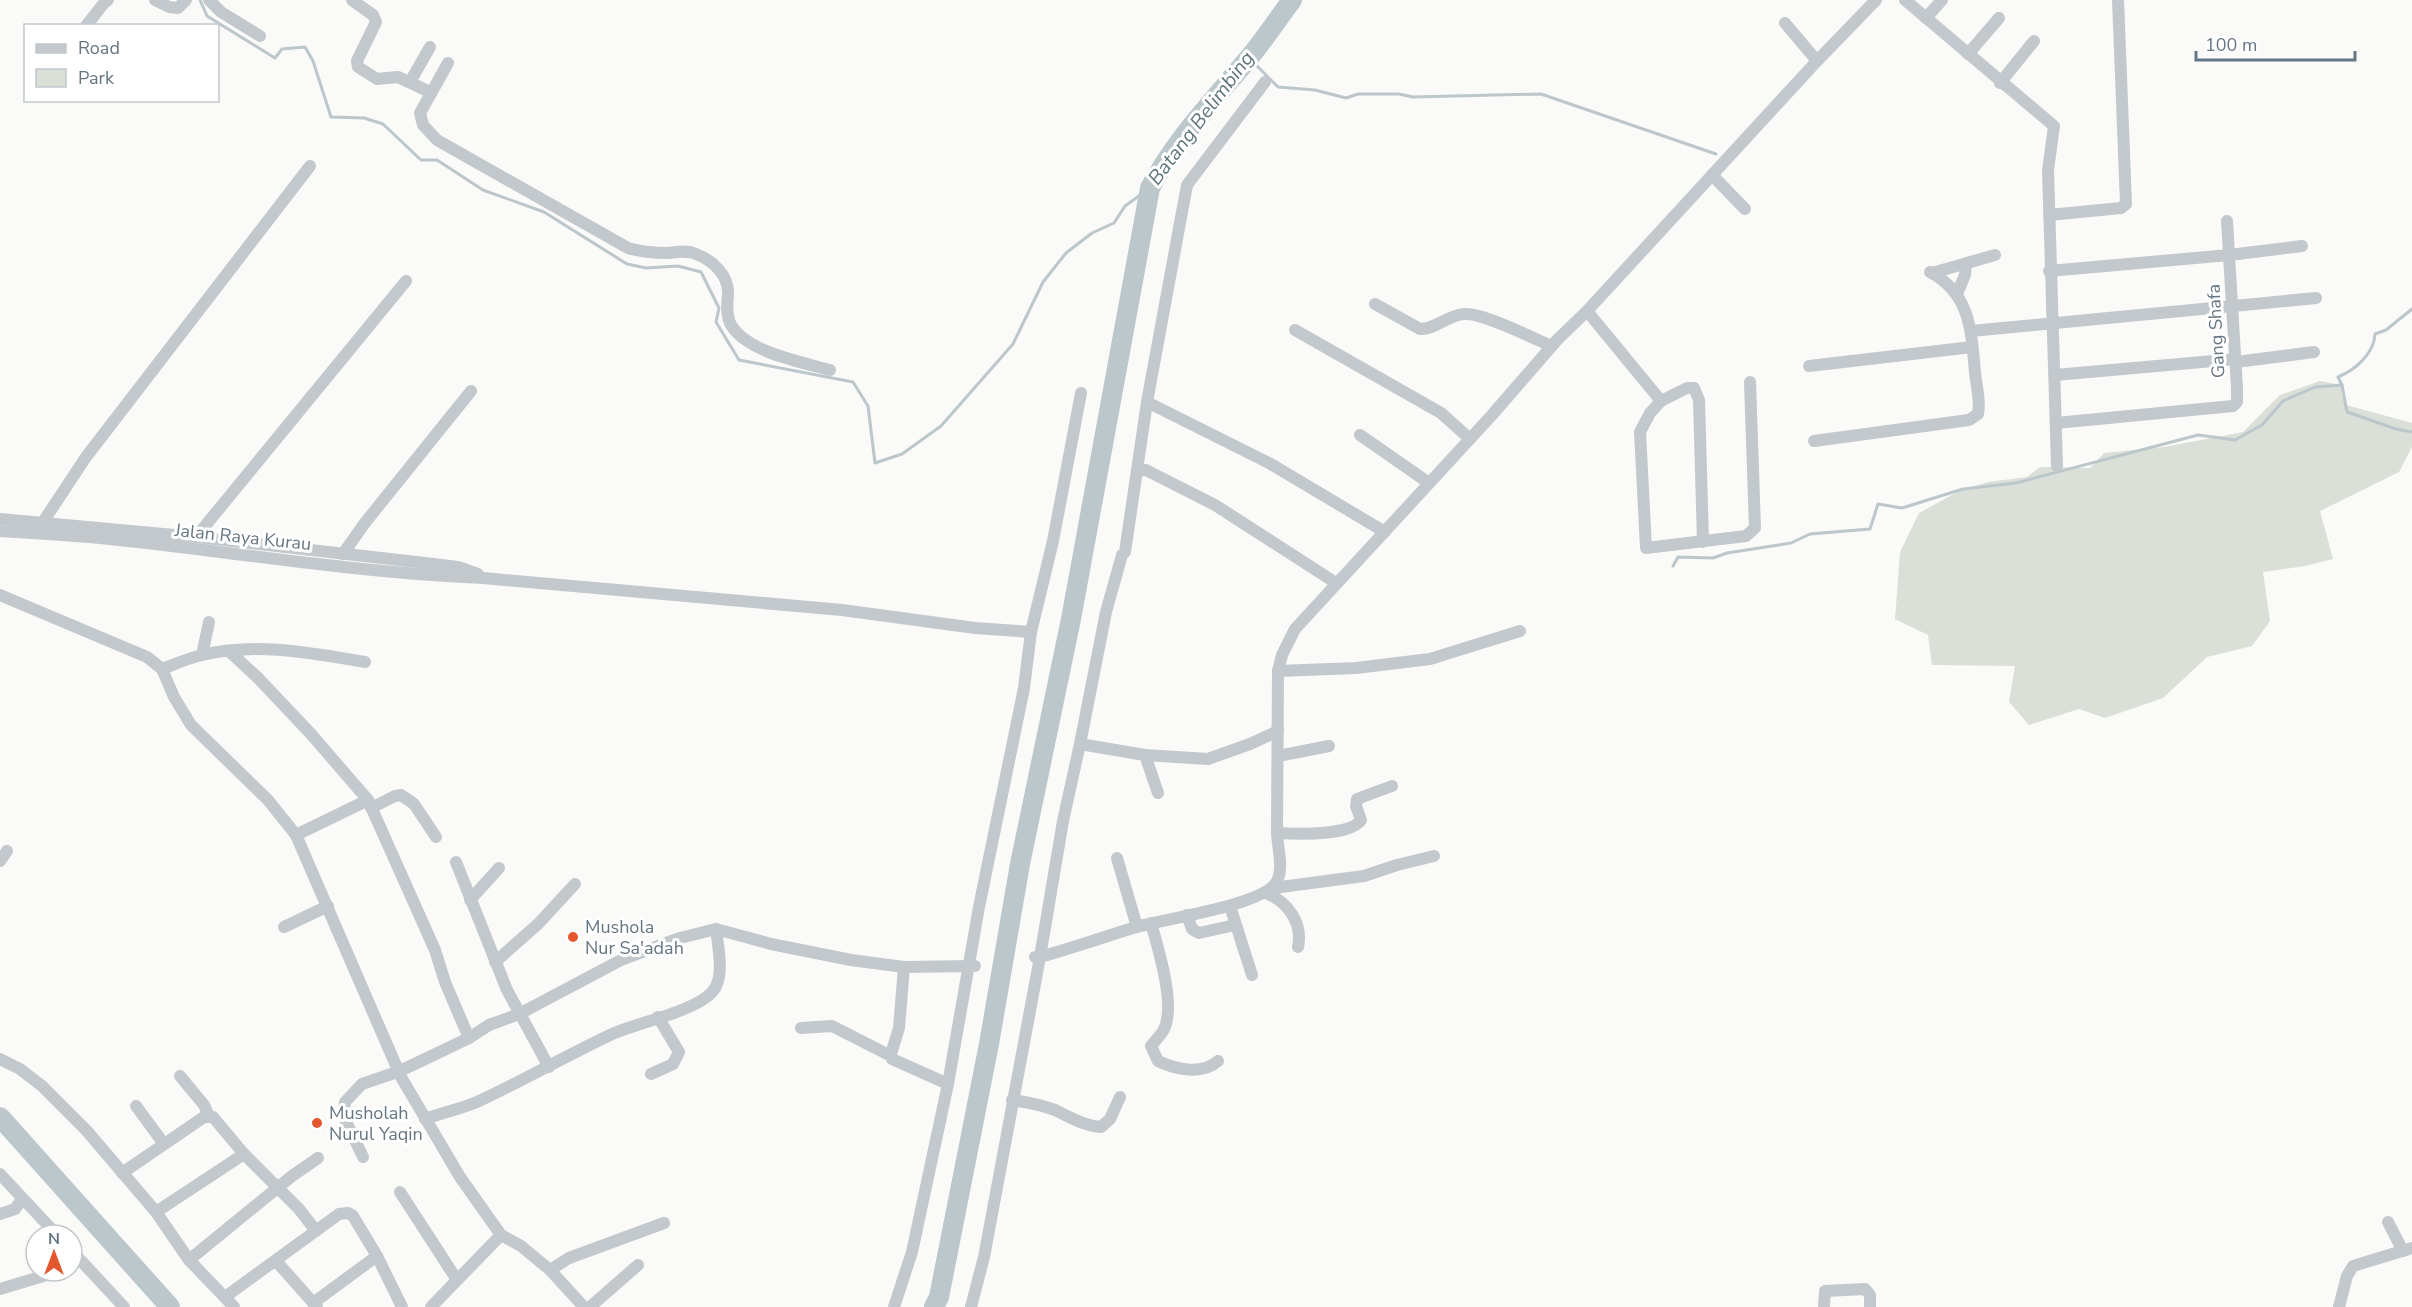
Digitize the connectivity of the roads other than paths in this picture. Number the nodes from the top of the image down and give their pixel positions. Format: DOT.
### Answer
graph roads {
  1 [pos="108,0"];
  2 [pos="155,0"];
  3 [pos="209,0"];
  4 [pos="352,0"];
  5 [pos="1876,0"];
  6 [pos="1905,0"];
  7 [pos="1942,0"];
  8 [pos="2118,0"];
  9 [pos="185,2"];
  10 [pos="1926,18"];
  11 [pos="1999,18"];
  12 [pos="1785,23"];
  13 [pos="88,24"];
  14 [pos="260,36"];
  15 [pos="2034,41"];
  16 [pos="430,47"];
  17 [pos="1968,54"];
  18 [pos="1817,61"];
  19 [pos="448,63"];
  20 [pos="411,82"];
  21 [pos="1264,82"];
  22 [pos="2000,83"];
  23 [pos="430,92"];
  24 [pos="310,166"];
  25 [pos="1712,175"];
  26 [pos="1745,209"];
  27 [pos="2049,215"];
  28 [pos="2227,221"];
  29 [pos="2302,246"];
  30 [pos="1995,255"];
  31 [pos="2229,255"];
  32 [pos="1966,264"];
  33 [pos="2049,272"];
  34 [pos="406,281"];
  35 [pos="1957,294"];
  36 [pos="2316,298"];
  37 [pos="1375,304"];
  38 [pos="2233,304"];
  39 [pos="1587,310"];
  40 [pos="2052,324"];
  41 [pos="1295,330"];
  42 [pos="1971,331"];
  43 [pos="1551,346"];
  44 [pos="1972,347"];
  45 [pos="2314,352"];
  46 [pos="2236,360"];
  47 [pos="1809,366"];
  48 [pos="830,370"];
  49 [pos="2055,375"];
  50 [pos="1750,382"];
  51 [pos="471,391"];
  52 [pos="1081,393"];
  53 [pos="1661,401"];
  54 [pos="1147,402"];
  55 [pos="2056,423"];
  56 [pos="1360,435"];
  57 [pos="1470,439"];
  58 [pos="1814,441"];
  59 [pos="2057,466"];
  60 [pos="1137,471"];
  61 [pos="1429,483"];
  62 [pos="0,519"];
  63 [pos="43,522"];
  64 [pos="0,531"];
  65 [pos="1385,532"];
  66 [pos="196,537"];
  67 [pos="1703,542"];
  68 [pos="343,554"];
  69 [pos="483,578"];
  70 [pos="1336,583"];
  71 [pos="0,595"];
  72 [pos="209,622"];
  73 [pos="1520,631"];
  74 [pos="1031,632"];
  75 [pos="229,651"];
  76 [pos="202,655"];
  77 [pos="365,662"];
  78 [pos="162,669"];
  79 [pos="1278,671"];
  80 [pos="1278,731"];
  81 [pos="1080,744"];
  82 [pos="1329,746"];
  83 [pos="1145,755"];
  84 [pos="1278,756"];
  85 [pos="1392,786"];
  86 [pos="1158,793"];
  87 [pos="370,804"];
  88 [pos="1277,833"];
  89 [pos="297,835"];
  90 [pos="436,837"];
  91 [pos="1434,856"];
  92 [pos="1117,858"];
  93 [pos="456,862"];
  94 [pos="499,868"];
  95 [pos="575,884"];
  96 [pos="1269,890"];
  97 [pos="470,900"];
  98 [pos="328,906"];
  99 [pos="1230,906"];
  100 [pos="1187,915"];
  101 [pos="1151,923"];
  102 [pos="1235,925"];
  103 [pos="284,927"];
  104 [pos="1137,927"];
  105 [pos="716,929"];
  106 [pos="1298,947"];
  107 [pos="1037,957"];
  108 [pos="495,962"];
  109 [pos="972,966"];
  110 [pos="904,967"];
  111 [pos="1252,975"];
  112 [pos="519,1014"];
  113 [pos="658,1017"];
  114 [pos="801,1028"];
  115 [pos="469,1038"];
  116 [pos="891,1056"];
  117 [pos="0,1059"];
  118 [pos="1218,1061"];
  119 [pos="549,1067"];
  120 [pos="400,1071"];
  121 [pos="651,1074"];
  122 [pos="180,1076"];
  123 [pos="948,1084"];
  124 [pos="1120,1097"];
  125 [pos="1012,1100"];
  126 [pos="136,1106"];
  127 [pos="209,1116"];
  128 [pos="425,1119"];
  129 [pos="164,1144"];
  130 [pos="244,1154"];
  131 [pos="363,1157"];
  132 [pos="318,1158"];
  133 [pos="122,1173"];
  134 [pos="0,1174"];
  135 [pos="279,1187"];
  136 [pos="400,1192"];
  137 [pos="22,1199"];
  138 [pos="156,1212"];
  139 [pos="0,1214"];
  140 [pos="2388,1222"];
  141 [pos="45,1223"];
  142 [pos="663,1223"];
  143 [pos="316,1231"];
  144 [pos="501,1235"];
  145 [pos="2408,1250"];
  146 [pos="377,1256"];
  147 [pos="189,1260"];
  148 [pos="276,1261"];
  149 [pos="84,1264"];
  150 [pos="638,1265"];
  151 [pos="550,1270"];
  152 [pos="457,1280"];
  153 [pos="24,1282"];
  154 [pos="0,1289"];
  155 [pos="225,1297"];
  156 [pos="315,1305"];
  157 [pos="400,1306"];
  158 [pos="124,1307"];
  159 [pos="234,1307"];
  160 [pos="431,1307"];
  161 [pos="584,1307"];
  162 [pos="590,1307"];
  163 [pos="894,1307"];
  164 [pos="971,1307"];
  165 [pos="1824,1307"];
  166 [pos="1870,1307"];
  167 [pos="2339,1307"];
  1 -- 13 [label="street"];
  2 -- 9 [label="street"];
  3 -- 14 [label="street"];
  4 -- 20 [label="street"];
  5 -- 18 [label="street"];
  6 -- 10 [label="street"];
  7 -- 10 [label="street"];
  8 -- 27 [label="street"];
  10 -- 17 [label="street"];
  11 -- 17 [label="street"];
  12 -- 18 [label="street"];
  15 -- 22 [label="street"];
  16 -- 20 [label="street"];
  17 -- 22 [label="street"];
  18 -- 25 [label="street"];
  19 -- 23 [label="street"];
  20 -- 23 [label="street"];
  21 -- 54 [label="street"];
  22 -- 27 [label="street"];
  23 -- 48 [label="street"];
  24 -- 63 [label="street"];
  25 -- 26 [label="street"];
  25 -- 39 [label="street"];
  27 -- 33 [label="street"];
  28 -- 31 [label="street"];
  29 -- 31 [label="street"];
  30 -- 32 [label="street"];
  31 -- 33 [label="street, Gang Shafa"];
  31 -- 38 [label="street, Gang Shafa"];
  32 -- 35 [label="street"];
  32 -- 35 [label="street"];
  33 -- 40 [label="street"];
  34 -- 66 [label="street"];
  35 -- 42 [label="street"];
  36 -- 38 [label="street"];
  37 -- 43 [label="street"];
  38 -- 40 [label="street"];
  38 -- 46 [label="street, Gang Shafa"];
  39 -- 43 [label="street"];
  39 -- 53 [label="street"];
  40 -- 42 [label="street"];
  40 -- 49 [label="street"];
  41 -- 57 [label="street"];
  42 -- 44 [label="street"];
  43 -- 57 [label="street"];
  44 -- 47 [label="street"];
  44 -- 58 [label="street"];
  45 -- 46 [label="street"];
  46 -- 49 [label="street"];
  46 -- 55 [label="street, Gang Shafa"];
  49 -- 55 [label="street"];
  50 -- 67 [label="street"];
  51 -- 68 [label="street"];
  52 -- 74 [label="street"];
  53 -- 67 [label="street"];
  53 -- 67 [label="street"];
  54 -- 60 [label="street"];
  54 -- 65 [label="street"];
  55 -- 59 [label="street"];
  56 -- 61 [label="street"];
  57 -- 61 [label="street"];
  60 -- 70 [label="street"];
  60 -- 81 [label="street"];
  61 -- 65 [label="street"];
  62 -- 63 [label="street"];
  63 -- 66 [label="street"];
  64 -- 69 [label="street, Jalan Raya Kurau"];
  65 -- 70 [label="street"];
  66 -- 68 [label="street"];
  68 -- 69 [label="street"];
  69 -- 74 [label="street"];
  70 -- 79 [label="street"];
  71 -- 78 [label="street"];
  72 -- 76 [label="street"];
  73 -- 79 [label="street"];
  74 -- 109 [label="street"];
  75 -- 76 [label="street"];
  75 -- 77 [label="street"];
  75 -- 87 [label="street"];
  76 -- 78 [label="street"];
  78 -- 89 [label="street"];
  79 -- 80 [label="street"];
  80 -- 83 [label="street"];
  80 -- 84 [label="street"];
  81 -- 83 [label="street"];
  81 -- 107 [label="street"];
  82 -- 84 [label="street"];
  83 -- 86 [label="street"];
  84 -- 88 [label="street"];
  85 -- 88 [label="street"];
  87 -- 89 [label="street"];
  87 -- 90 [label="street"];
  87 -- 115 [label="street"];
  88 -- 96 [label="street"];
  89 -- 98 [label="street"];
  91 -- 96 [label="street"];
  92 -- 104 [label="street"];
  93 -- 97 [label="street"];
  94 -- 97 [label="street"];
  95 -- 108 [label="street"];
  96 -- 99 [label="street"];
  96 -- 106 [label="street"];
  97 -- 108 [label="street"];
  98 -- 103 [label="street"];
  98 -- 120 [label="street"];
  99 -- 100 [label="street"];
  99 -- 102 [label="street"];
  100 -- 101 [label="street"];
  100 -- 102 [label="street"];
  101 -- 104 [label="street"];
  101 -- 118 [label="street"];
  102 -- 111 [label="street"];
  104 -- 107 [label="street"];
  105 -- 110 [label="street"];
  105 -- 112 [label="street"];
  105 -- 113 [label="street"];
  107 -- 125 [label="street"];
  108 -- 112 [label="street"];
  109 -- 110 [label="street"];
  109 -- 123 [label="street"];
  110 -- 116 [label="street"];
  112 -- 115 [label="street"];
  112 -- 119 [label="street"];
  113 -- 119 [label="street"];
  113 -- 121 [label="street"];
  114 -- 116 [label="street"];
  115 -- 120 [label="street"];
  116 -- 123 [label="street"];
  117 -- 133 [label="street"];
  119 -- 128 [label="street"];
  120 -- 128 [label="street"];
  120 -- 131 [label="street"];
  122 -- 127 [label="street"];
  123 -- 163 [label="street"];
  124 -- 125 [label="street"];
  125 -- 164 [label="street"];
  126 -- 129 [label="street"];
  127 -- 129 [label="street"];
  127 -- 130 [label="street"];
  128 -- 144 [label="street"];
  129 -- 133 [label="street"];
  130 -- 135 [label="street"];
  130 -- 138 [label="street"];
  132 -- 135 [label="street"];
  133 -- 138 [label="street"];
  134 -- 137 [label="street"];
  135 -- 143 [label="street"];
  135 -- 147 [label="street"];
  136 -- 152 [label="street"];
  137 -- 139 [label="street"];
  137 -- 141 [label="street"];
  138 -- 147 [label="street"];
  140 -- 145 [label="street"];
  142 -- 151 [label="street"];
  143 -- 146 [label="street"];
  143 -- 148 [label="street"];
  144 -- 151 [label="street"];
  144 -- 152 [label="street"];
  145 -- 167 [label="street"];
  146 -- 156 [label="street"];
  146 -- 157 [label="street"];
  147 -- 155 [label="street"];
  148 -- 155 [label="street"];
  148 -- 156 [label="street"];
  149 -- 158 [label="street"];
  150 -- 162 [label="street"];
  151 -- 161 [label="street"];
  152 -- 160 [label="street"];
  153 -- 154 [label="street"];
  155 -- 159 [label="street"];
  165 -- 166 [label="street"];
}
